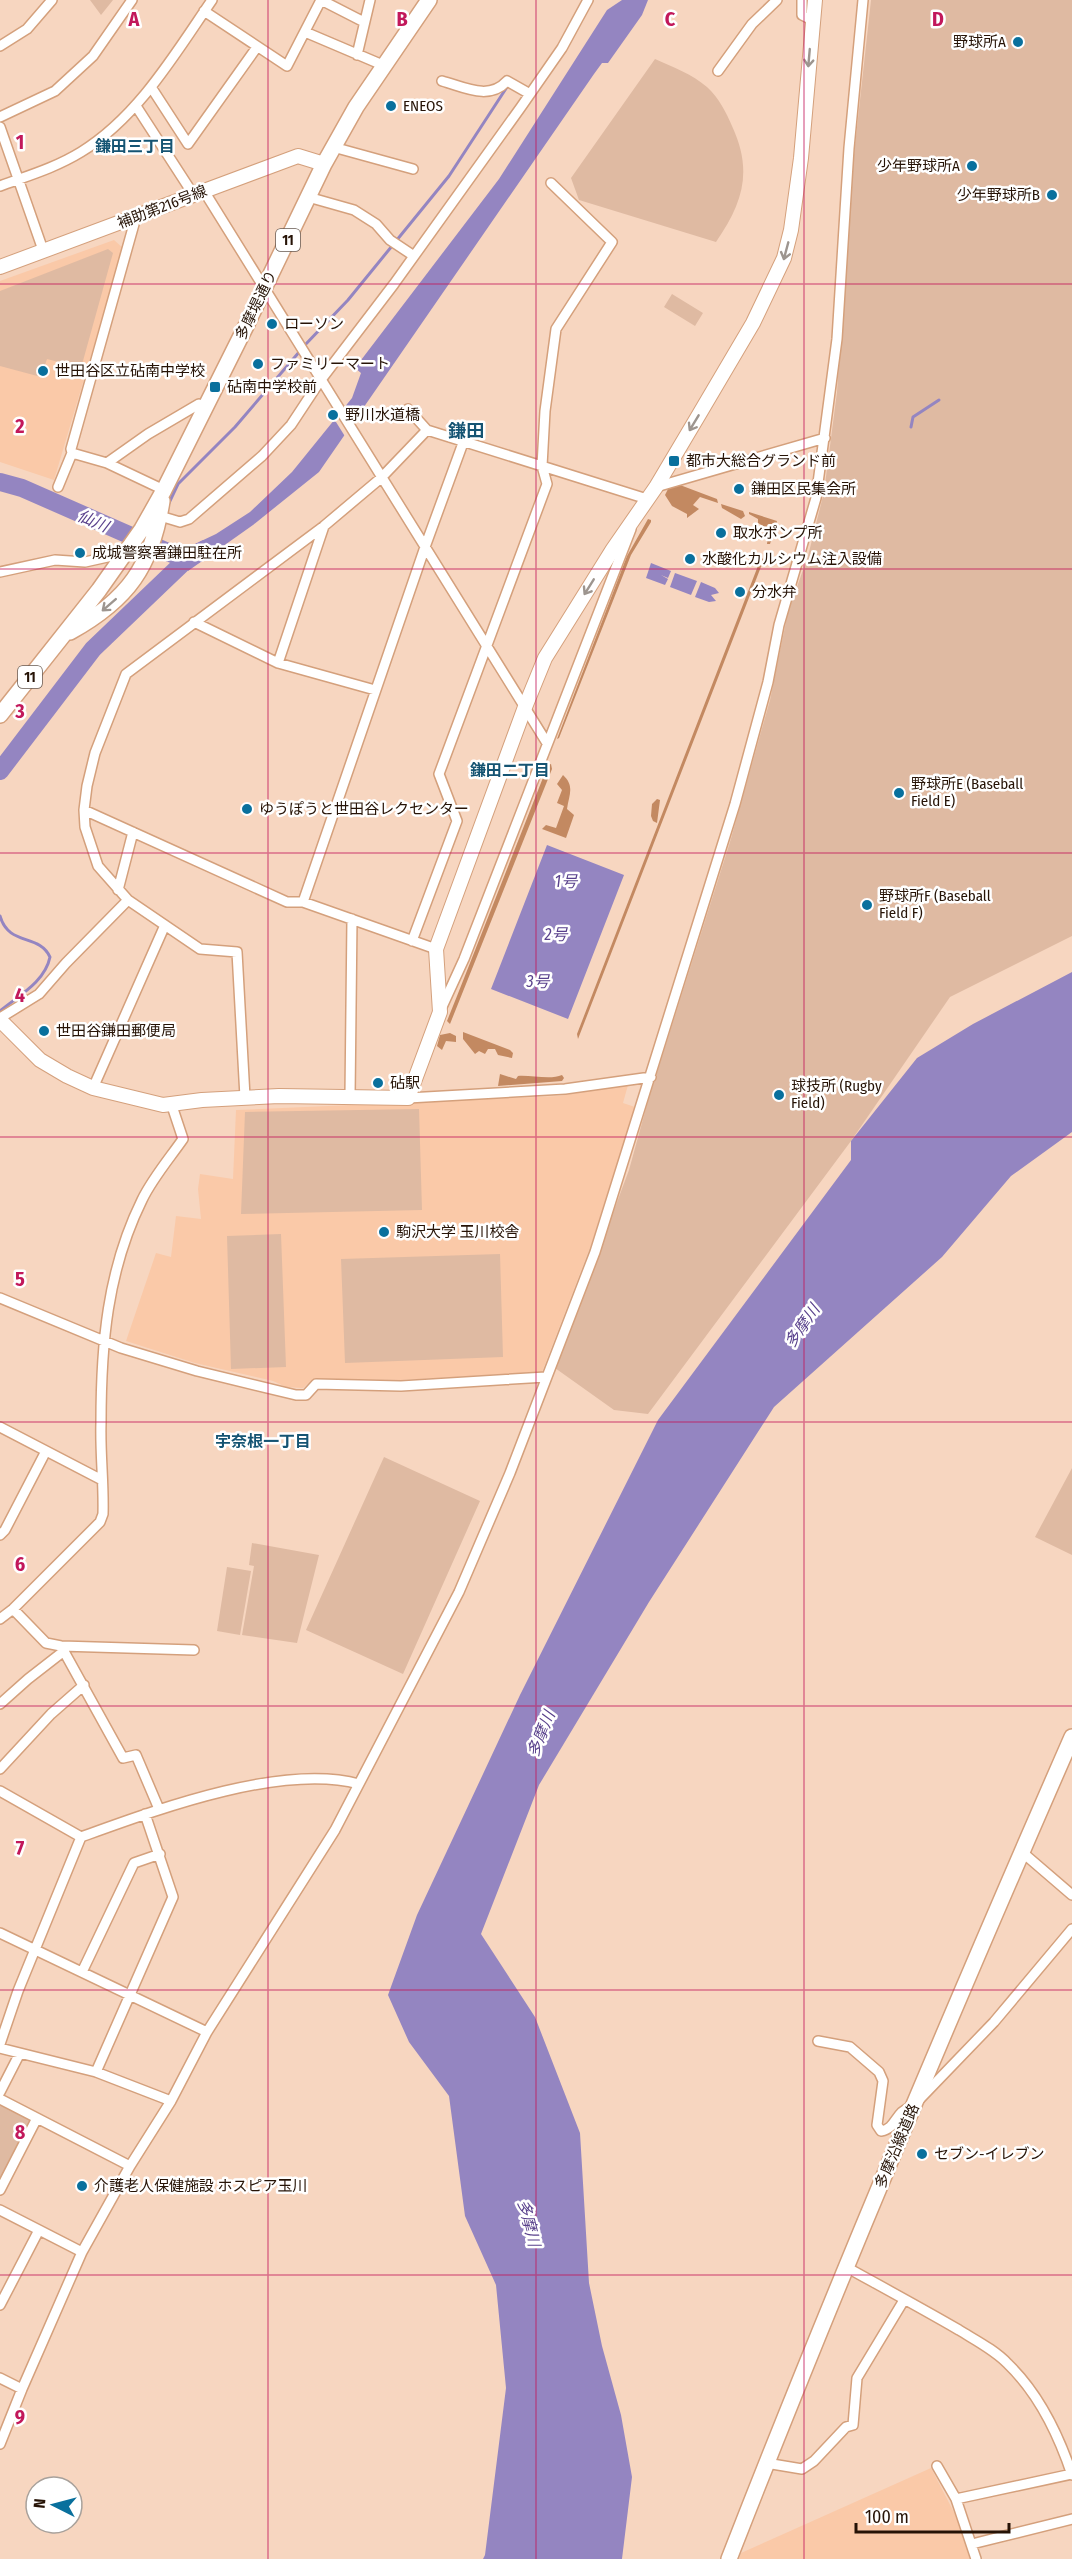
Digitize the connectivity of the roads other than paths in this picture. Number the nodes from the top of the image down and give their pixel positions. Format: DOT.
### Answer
graph roads {
  1 [pos="52,0"];
  2 [pos="132,0"];
  3 [pos="212,0"];
  4 [pos="370,0"];
  5 [pos="429,0"];
  6 [pos="588,0"];
  7 [pos="777,0"];
  8 [pos="802,0"];
  9 [pos="816,0"];
  10 [pos="862,0"];
  11 [pos="204,12"];
  12 [pos="812,20"];
  13 [pos="364,22"];
  14 [pos="305,32"];
  15 [pos="0,46"];
  16 [pos="257,47"];
  17 [pos="357,55"];
  18 [pos="385,66"];
  19 [pos="718,71"];
  20 [pos="442,81"];
  21 [pos="151,87"];
  22 [pos="530,94"];
  23 [pos="136,106"];
  24 [pos="0,117"];
  25 [pos="0,127"];
  26 [pos="333,147"];
  27 [pos="324,164"];
  28 [pos="413,169"];
  29 [pos="18,179"];
  30 [pos="551,183"];
  31 [pos="0,186"];
  32 [pos="199,192"];
  33 [pos="308,197"];
  34 [pos="136,216"];
  35 [pos="43,250"];
  36 [pos="414,256"];
  37 [pos="0,267"];
  38 [pos="264,290"];
  39 [pos="320,381"];
  40 [pos="205,407"];
  41 [pos="408,409"];
  42 [pos="427,430"];
  43 [pos="825,438"];
  44 [pos="464,443"];
  45 [pos="72,453"];
  46 [pos="107,463"];
  47 [pos="542,466"];
  48 [pos="381,478"];
  49 [pos="58,487"];
  50 [pos="656,487"];
  51 [pos="164,490"];
  52 [pos="647,499"];
  53 [pos="160,516"];
  54 [pos="633,521"];
  55 [pos="324,525"];
  56 [pos="425,547"];
  57 [pos="125,554"];
  58 [pos="0,572"];
  59 [pos="194,622"];
  60 [pos="60,638"];
  61 [pos="486,646"];
  62 [pos="278,663"];
  63 [pos="375,690"];
  64 [pos="525,707"];
  65 [pos="0,715"];
  66 [pos="547,743"];
  67 [pos="84,810"];
  68 [pos="133,832"];
  69 [pos="118,890"];
  70 [pos="128,900"];
  71 [pos="303,902"];
  72 [pos="352,919"];
  73 [pos="165,925"];
  74 [pos="412,941"];
  75 [pos="436,949"];
  76 [pos="440,1012"];
  77 [pos="0,1019"];
  78 [pos="651,1077"];
  79 [pos="93,1088"];
  80 [pos="350,1096"];
  81 [pos="245,1097"];
  82 [pos="408,1098"];
  83 [pos="171,1103"];
  84 [pos="0,1298"];
  85 [pos="103,1340"];
  86 [pos="546,1377"];
  87 [pos="0,1427"];
  88 [pos="46,1451"];
  89 [pos="102,1480"];
  90 [pos="2,1531"];
  91 [pos="13,1609"];
  92 [pos="0,1619"];
  93 [pos="63,1648"];
  94 [pos="194,1650"];
  95 [pos="84,1685"];
  96 [pos="0,1704"];
  97 [pos="1072,1737"];
  98 [pos="0,1769"];
  99 [pos="359,1784"];
  100 [pos="0,1791"];
  101 [pos="159,1809"];
  102 [pos="146,1814"];
  103 [pos="81,1837"];
  104 [pos="1022,1852"];
  105 [pos="160,1854"];
  106 [pos="1072,1894"];
  107 [pos="1072,1929"];
  108 [pos="0,1933"];
  109 [pos="35,1949"];
  110 [pos="82,1972"];
  111 [pos="129,1995"];
  112 [pos="207,2032"];
  113 [pos="818,2041"];
  114 [pos="0,2046"];
  115 [pos="20,2053"];
  116 [pos="96,2072"];
  117 [pos="0,2092"];
  118 [pos="0,2099"];
  119 [pos="171,2102"];
  120 [pos="915,2104"];
  121 [pos="37,2118"];
  122 [pos="130,2166"];
  123 [pos="0,2190"];
  124 [pos="0,2210"];
  125 [pos="39,2230"];
  126 [pos="82,2253"];
  127 [pos="846,2267"];
  128 [pos="904,2300"];
  129 [pos="0,2304"];
  130 [pos="0,2378"];
  131 [pos="22,2389"];
  132 [pos="0,2444"];
  133 [pos="766,2463"];
  134 [pos="937,2466"];
  135 [pos="1072,2474"];
  136 [pos="956,2499"];
  137 [pos="1072,2519"];
  138 [pos="972,2544"];
  139 [pos="729,2559"];
  140 [pos="976,2559"];
  1 -- 15 [label="street"];
  2 -- 24 [label="street"];
  3 -- 11 [label="street"];
  4 -- 13 [label="street"];
  5 -- 18 [label="main road, 多摩堤通り / 11"];
  6 -- 22 [label="street"];
  7 -- 19 [label="street"];
  8 -- 12 [label="street"];
  9 -- 12 [label="street"];
  10 -- 43 [label="street"];
  11 -- 16 [label="street"];
  11 -- 21 [label="street"];
  12 -- 50 [label="street, one-way"];
  13 -- 14 [label="street"];
  13 -- 17 [label="street"];
  14 -- 16 [label="street"];
  14 -- 17 [label="street"];
  16 -- 21 [label="street"];
  17 -- 18 [label="street"];
  18 -- 26 [label="main road, 多摩堤通り / 11"];
  20 -- 22 [label="street"];
  21 -- 23 [label="street"];
  22 -- 36 [label="street"];
  23 -- 29 [label="street"];
  23 -- 32 [label="street"];
  25 -- 29 [label="street"];
  26 -- 27 [label="main road, 多摩堤通り / 11"];
  26 -- 28 [label="street"];
  27 -- 32 [label="street, 補助第216号線"];
  27 -- 33 [label="main road, 多摩堤通り / 11"];
  29 -- 31 [label="street"];
  29 -- 35 [label="street"];
  30 -- 47 [label="street"];
  32 -- 34 [label="street, 補助第216号線"];
  32 -- 38 [label="street"];
  33 -- 36 [label="street"];
  33 -- 38 [label="main road, 多摩堤通り / 11"];
  34 -- 35 [label="street, 補助第216号線"];
  34 -- 45 [label="street"];
  35 -- 37 [label="street, 補助第216号線"];
  36 -- 39 [label="street"];
  38 -- 39 [label="street"];
  38 -- 40 [label="main road, 多摩堤通り / 11"];
  39 -- 48 [label="street"];
  39 -- 53 [label="street"];
  40 -- 46 [label="street"];
  40 -- 51 [label="main road, 多摩堤通り / 11"];
  41 -- 42 [label="street"];
  42 -- 44 [label="street"];
  42 -- 48 [label="street"];
  43 -- 50 [label="street"];
  43 -- 78 [label="street"];
  44 -- 47 [label="street"];
  44 -- 56 [label="street"];
  45 -- 46 [label="street"];
  45 -- 49 [label="street"];
  46 -- 51 [label="street"];
  47 -- 52 [label="street"];
  47 -- 61 [label="street"];
  48 -- 55 [label="street"];
  48 -- 56 [label="street"];
  50 -- 52 [label="street"];
  51 -- 53 [label="main road, 多摩堤通り / 11"];
  51 -- 57 [label="main road, 多摩堤通り / 11"];
  52 -- 54 [label="street"];
  53 -- 60 [label="main road, 多摩堤通り / 11, one-way"];
  54 -- 64 [label="street, one-way"];
  54 -- 66 [label="street"];
  55 -- 59 [label="street"];
  55 -- 62 [label="street"];
  56 -- 61 [label="street"];
  56 -- 63 [label="street"];
  57 -- 58 [label="street"];
  57 -- 60 [label="main road, 多摩堤通り / 11"];
  59 -- 62 [label="street"];
  59 -- 67 [label="street"];
  60 -- 65 [label="main road, 多摩堤通り / 11"];
  61 -- 64 [label="street"];
  61 -- 74 [label="street"];
  62 -- 63 [label="street"];
  63 -- 71 [label="street"];
  64 -- 66 [label="street"];
  64 -- 75 [label="street"];
  66 -- 76 [label="street"];
  67 -- 68 [label="street"];
  67 -- 69 [label="street"];
  68 -- 69 [label="street"];
  68 -- 71 [label="street"];
  69 -- 70 [label="street"];
  70 -- 73 [label="street"];
  70 -- 77 [label="street"];
  71 -- 72 [label="street"];
  72 -- 74 [label="street"];
  72 -- 80 [label="street"];
  73 -- 79 [label="street"];
  73 -- 81 [label="street"];
  74 -- 75 [label="street"];
  75 -- 76 [label="street"];
  76 -- 82 [label="street"];
  77 -- 79 [label="street"];
  78 -- 82 [label="street"];
  78 -- 86 [label="street"];
  79 -- 83 [label="street"];
  80 -- 81 [label="street"];
  80 -- 82 [label="street"];
  81 -- 83 [label="street"];
  83 -- 85 [label="street"];
  84 -- 85 [label="street"];
  85 -- 86 [label="street"];
  85 -- 89 [label="street"];
  86 -- 99 [label="street"];
  87 -- 88 [label="street"];
  88 -- 89 [label="street"];
  88 -- 90 [label="street"];
  89 -- 91 [label="street"];
  91 -- 92 [label="street"];
  91 -- 93 [label="street"];
  93 -- 94 [label="street"];
  93 -- 95 [label="street"];
  93 -- 96 [label="street"];
  95 -- 98 [label="street"];
  95 -- 101 [label="street"];
  97 -- 104 [label="main road, 多摩沿線道路"];
  99 -- 101 [label="street"];
  99 -- 112 [label="street"];
  100 -- 103 [label="street"];
  101 -- 102 [label="street"];
  102 -- 103 [label="street"];
  102 -- 105 [label="street"];
  103 -- 109 [label="street"];
  104 -- 106 [label="street"];
  104 -- 120 [label="main road, 多摩沿線道路"];
  105 -- 110 [label="street"];
  105 -- 111 [label="street"];
  107 -- 120 [label="street"];
  108 -- 109 [label="street"];
  109 -- 110 [label="street"];
  109 -- 114 [label="street"];
  110 -- 111 [label="street"];
  111 -- 112 [label="street"];
  111 -- 116 [label="street"];
  112 -- 119 [label="street"];
  113 -- 120 [label="street"];
  114 -- 115 [label="street"];
  115 -- 116 [label="street"];
  115 -- 117 [label="street"];
  116 -- 119 [label="street"];
  118 -- 121 [label="street"];
  119 -- 122 [label="street"];
  120 -- 127 [label="main road, 多摩沿線道路"];
  121 -- 122 [label="street"];
  121 -- 123 [label="street"];
  122 -- 126 [label="street"];
  124 -- 125 [label="street"];
  125 -- 126 [label="street"];
  125 -- 129 [label="street"];
  126 -- 131 [label="street"];
  127 -- 128 [label="street"];
  127 -- 133 [label="main road, 多摩沿線道路"];
  128 -- 133 [label="street"];
  128 -- 135 [label="street"];
  130 -- 131 [label="street"];
  131 -- 132 [label="street"];
  133 -- 139 [label="main road, 多摩沿線道路"];
  134 -- 136 [label="street"];
  135 -- 136 [label="street"];
  136 -- 138 [label="street"];
  137 -- 138 [label="street"];
  138 -- 140 [label="street"];
}
